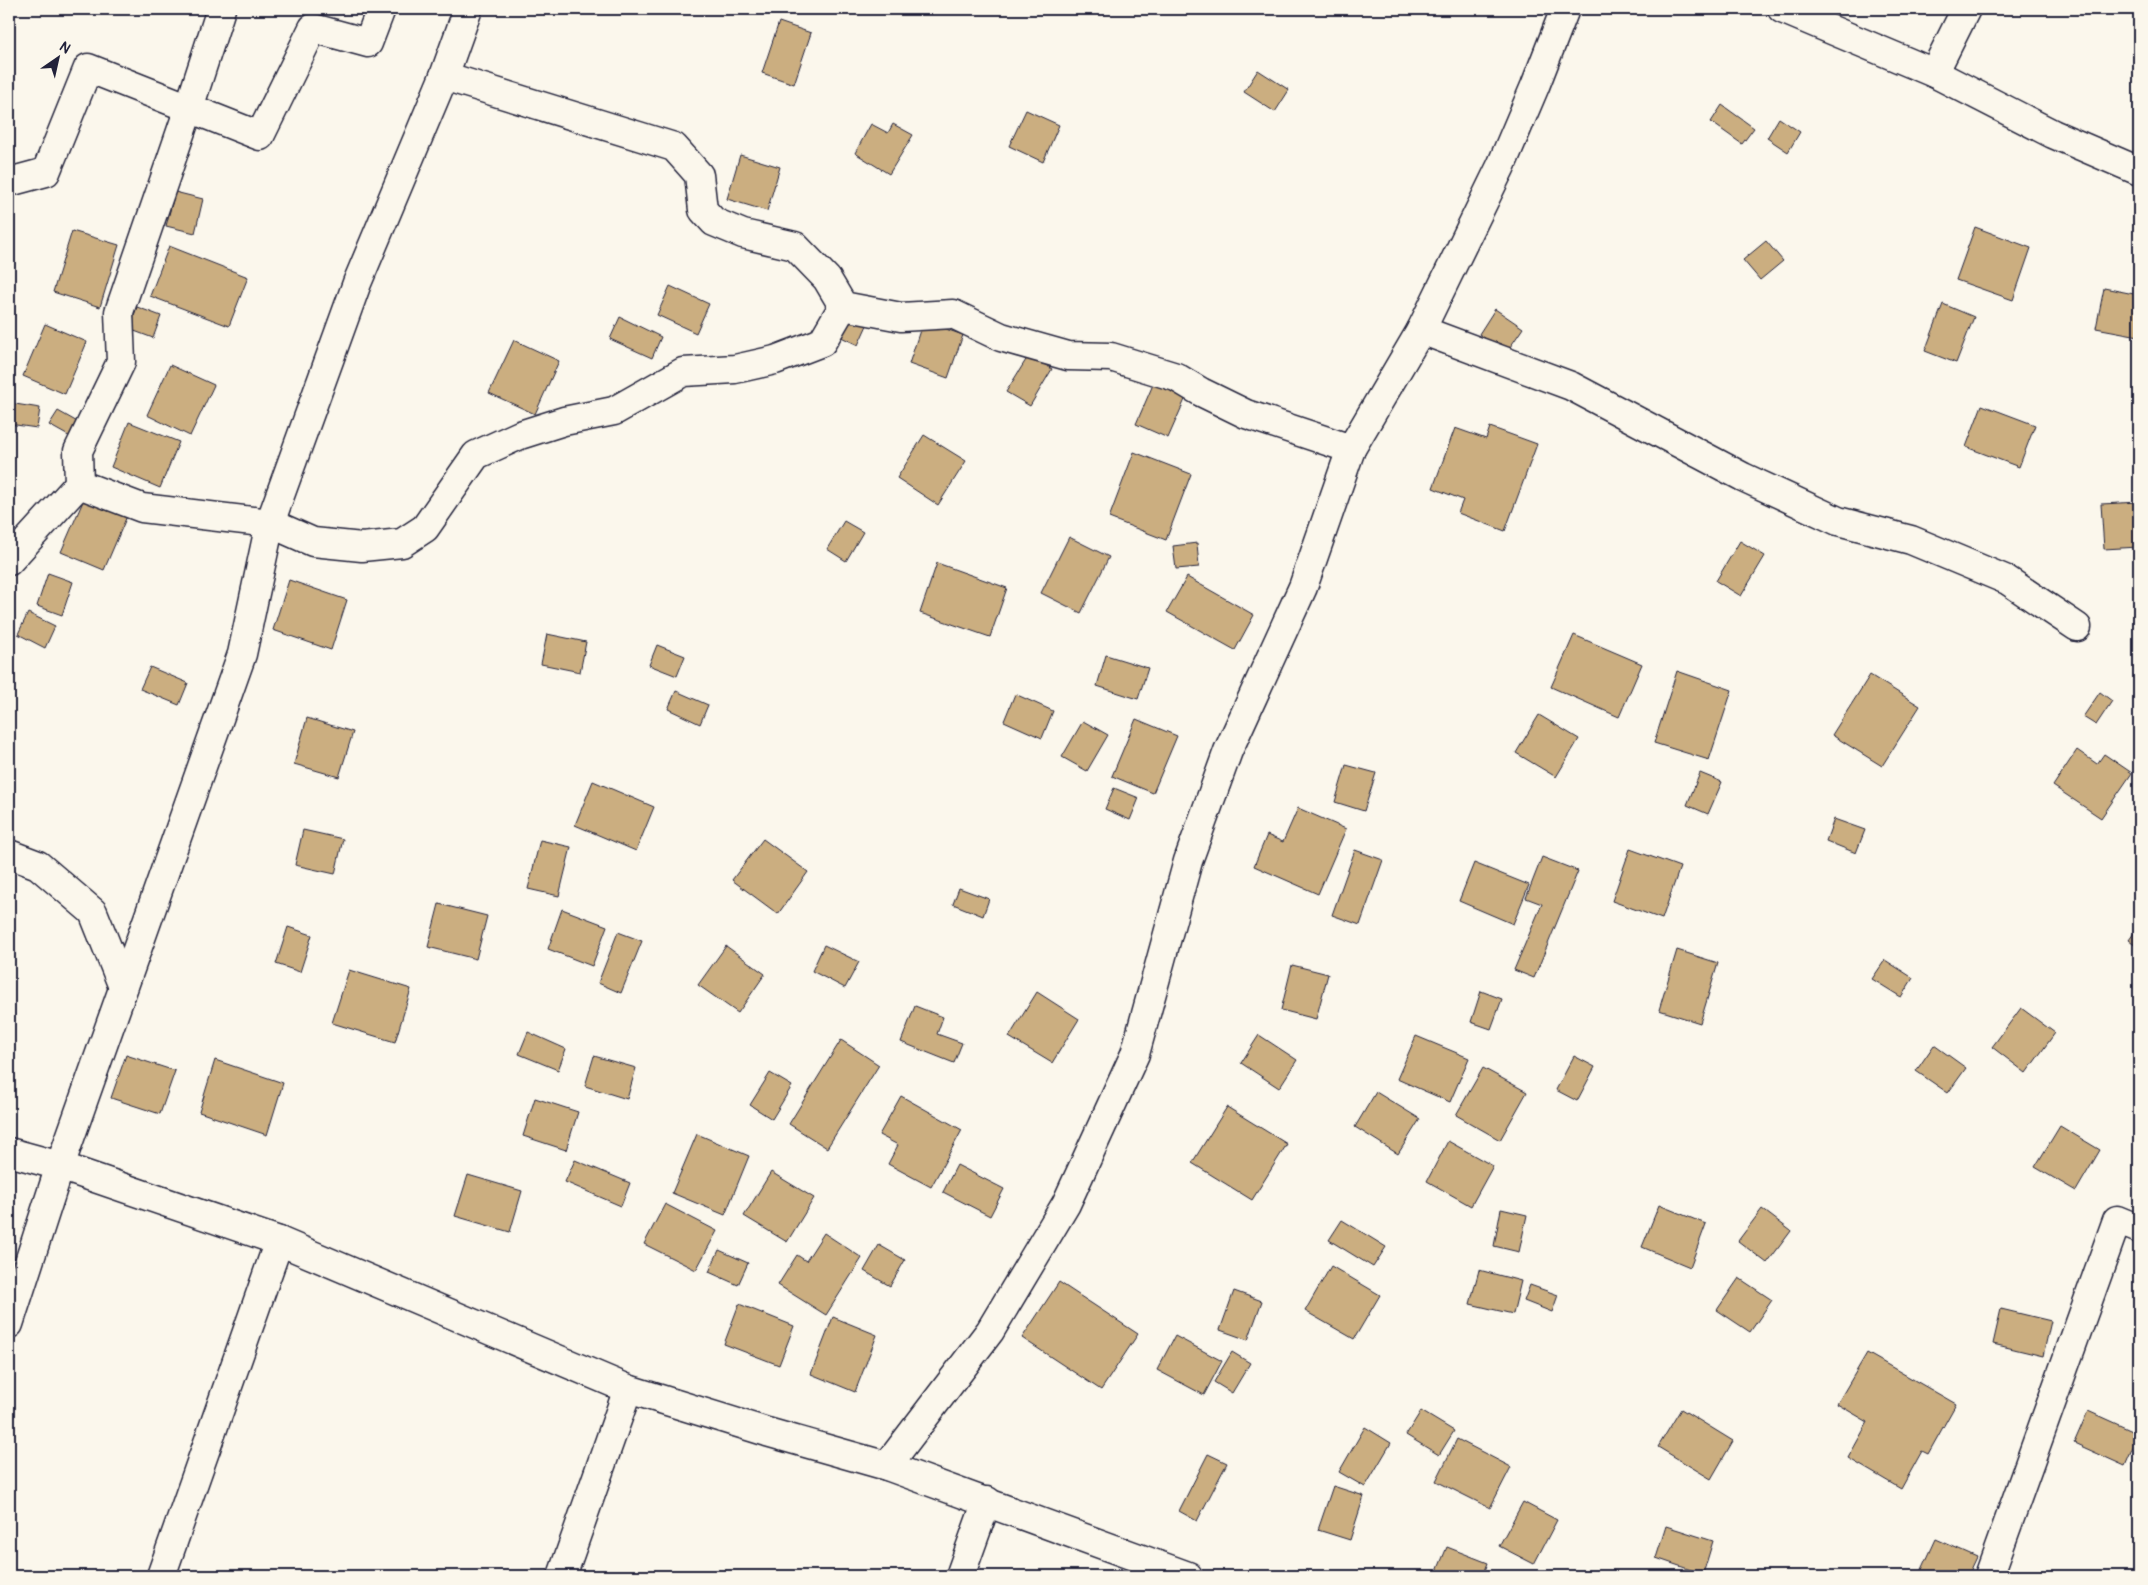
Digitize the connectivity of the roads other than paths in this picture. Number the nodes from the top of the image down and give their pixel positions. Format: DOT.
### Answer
graph roads {
  1 [pos="221,9"];
  2 [pos="381,9"];
  3 [pos="468,9"];
  4 [pos="1565,9"];
  5 [pos="1782,9"];
  6 [pos="1966,9"];
  7 [pos="1934,73"];
  8 [pos="444,76"];
  9 [pos="189,108"];
  10 [pos="2139,171"];
  11 [pos="9,182"];
  12 [pos="843,306"];
  13 [pos="1421,330"];
  14 [pos="1351,449"];
  15 [pos="79,484"];
  16 [pos="270,523"];
  17 [pos="9,561"];
  18 [pos="2077,627"];
  19 [pos="9,854"];
  20 [pos="123,987"];
  21 [pos="9,1152"];
  22 [pos="60,1166"];
  23 [pos="2139,1229"];
  24 [pos="279,1241"];
  25 [pos="9,1324"];
  26 [pos="628,1389"];
  27 [pos="887,1466"];
  28 [pos="988,1501"];
  29 [pos="161,1576"];
  30 [pos="562,1576"];
  31 [pos="960,1576"];
  32 [pos="1188,1576"];
  33 [pos="1988,1576"];
  1 -- 9 [label="street"];
  2 -- 9 [label="street"];
  3 -- 8 [label="street"];
  4 -- 13 [label="street"];
  5 -- 7 [label="street"];
  6 -- 7 [label="street"];
  7 -- 10 [label="street"];
  8 -- 12 [label="street"];
  8 -- 16 [label="street"];
  9 -- 11 [label="street"];
  9 -- 15 [label="street"];
  12 -- 14 [label="street"];
  12 -- 16 [label="street"];
  13 -- 14 [label="street"];
  13 -- 18 [label="street"];
  14 -- 27 [label="street"];
  15 -- 16 [label="street"];
  15 -- 17 [label="street"];
  16 -- 20 [label="street"];
  19 -- 20 [label="street"];
  20 -- 22 [label="street"];
  21 -- 22 [label="street"];
  22 -- 24 [label="street"];
  22 -- 25 [label="street"];
  23 -- 33 [label="street"];
  24 -- 26 [label="street"];
  24 -- 29 [label="street"];
  26 -- 27 [label="street"];
  26 -- 30 [label="street"];
  27 -- 28 [label="street"];
  28 -- 31 [label="street"];
  28 -- 32 [label="street"];
}
